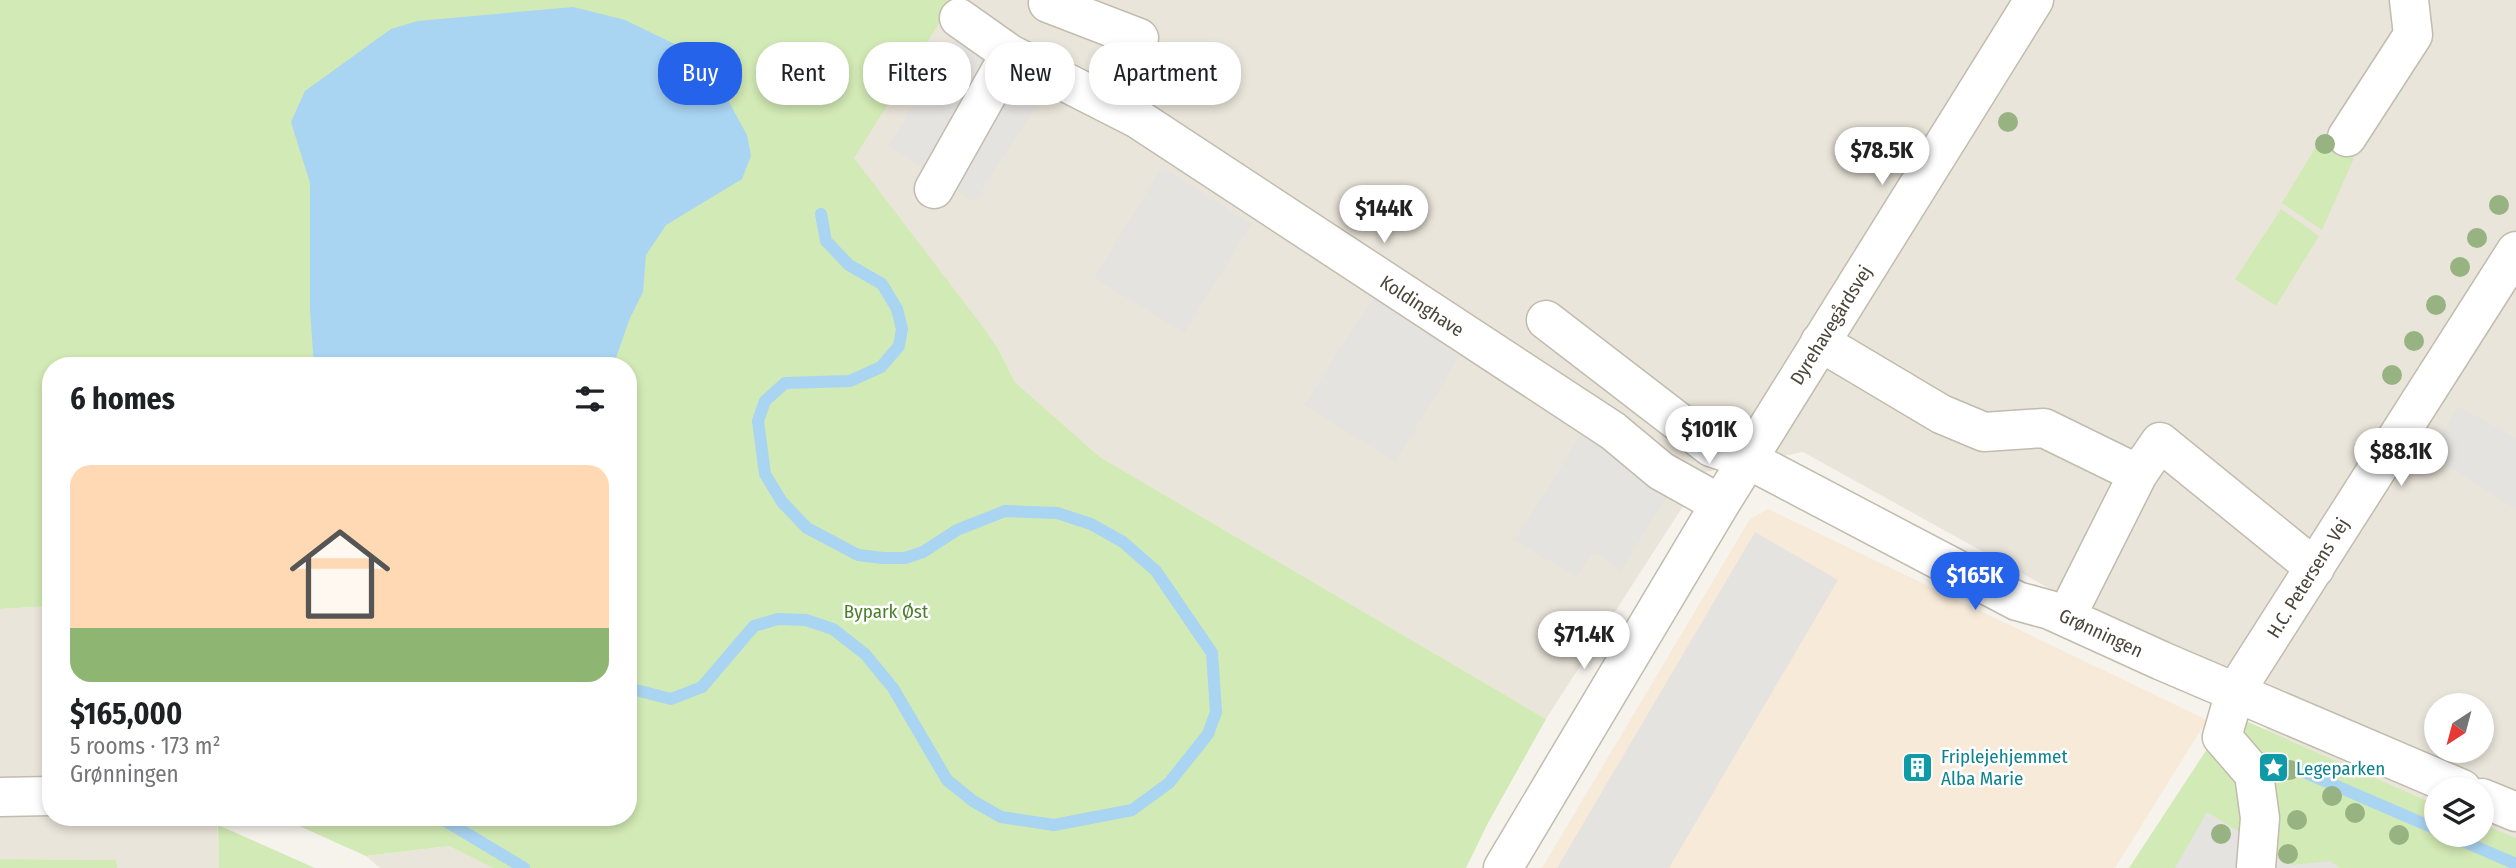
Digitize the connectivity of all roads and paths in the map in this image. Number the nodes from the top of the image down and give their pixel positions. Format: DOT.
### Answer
graph roads {
  1 [pos="1049,0"];
  2 [pos="2034,0"];
  3 [pos="2409,0"];
  4 [pos="959,18"];
  5 [pos="1139,38"];
  6 [pos="993,42"];
  7 [pos="1075,87"];
  8 [pos="985,98"];
  9 [pos="2347,137"];
  10 [pos="934,189"];
  11 [pos="2516,251"];
  12 [pos="1546,320"];
  13 [pos="1820,342"];
  14 [pos="1749,460"];
  15 [pos="2138,474"];
  16 [pos="1720,504"];
  17 [pos="2315,568"];
  18 [pos="2066,617"];
  19 [pos="2235,692"];
  20 [pos="2434,777"];
  21 [pos="0,796"];
  22 [pos="42,796"];
  23 [pos="2494,803"];
  24 [pos="2516,813"];
  25 [pos="2256,867"];
  26 [pos="1503,868"];
  1 -- 5 [label="street"];
  2 -- 13 [label="street, Dyrehavegårdsvej"];
  3 -- 9 [label="street"];
  4 -- 6 [label="street, Koldinghave"];
  7 -- 16 [label="street, Koldinghave"];
  8 -- 10 [label="street"];
  11 -- 17 [label="street, H.C. Petersens Vej"];
  12 -- 14 [label="street, Grønningen"];
  13 -- 14 [label="street, Dyrehavegårdsvej"];
  13 -- 15 [label="street"];
  14 -- 16 [label="street, Dyrehavegårdsvej"];
  14 -- 18 [label="street, Grønningen"];
  15 -- 17 [label="street"];
  15 -- 18 [label="street"];
  16 -- 26 [label="street, Dyrehavegårdsvej"];
  17 -- 19 [label="street, H.C. Petersens Vej"];
  18 -- 19 [label="street, Grønningen"];
  19 -- 20 [label="street, Grønningen"];
  19 -- 25 [label="street, H.C. Petersens Vej"];
  21 -- 22 [label="street"];
  23 -- 24 [label="street"];
}
